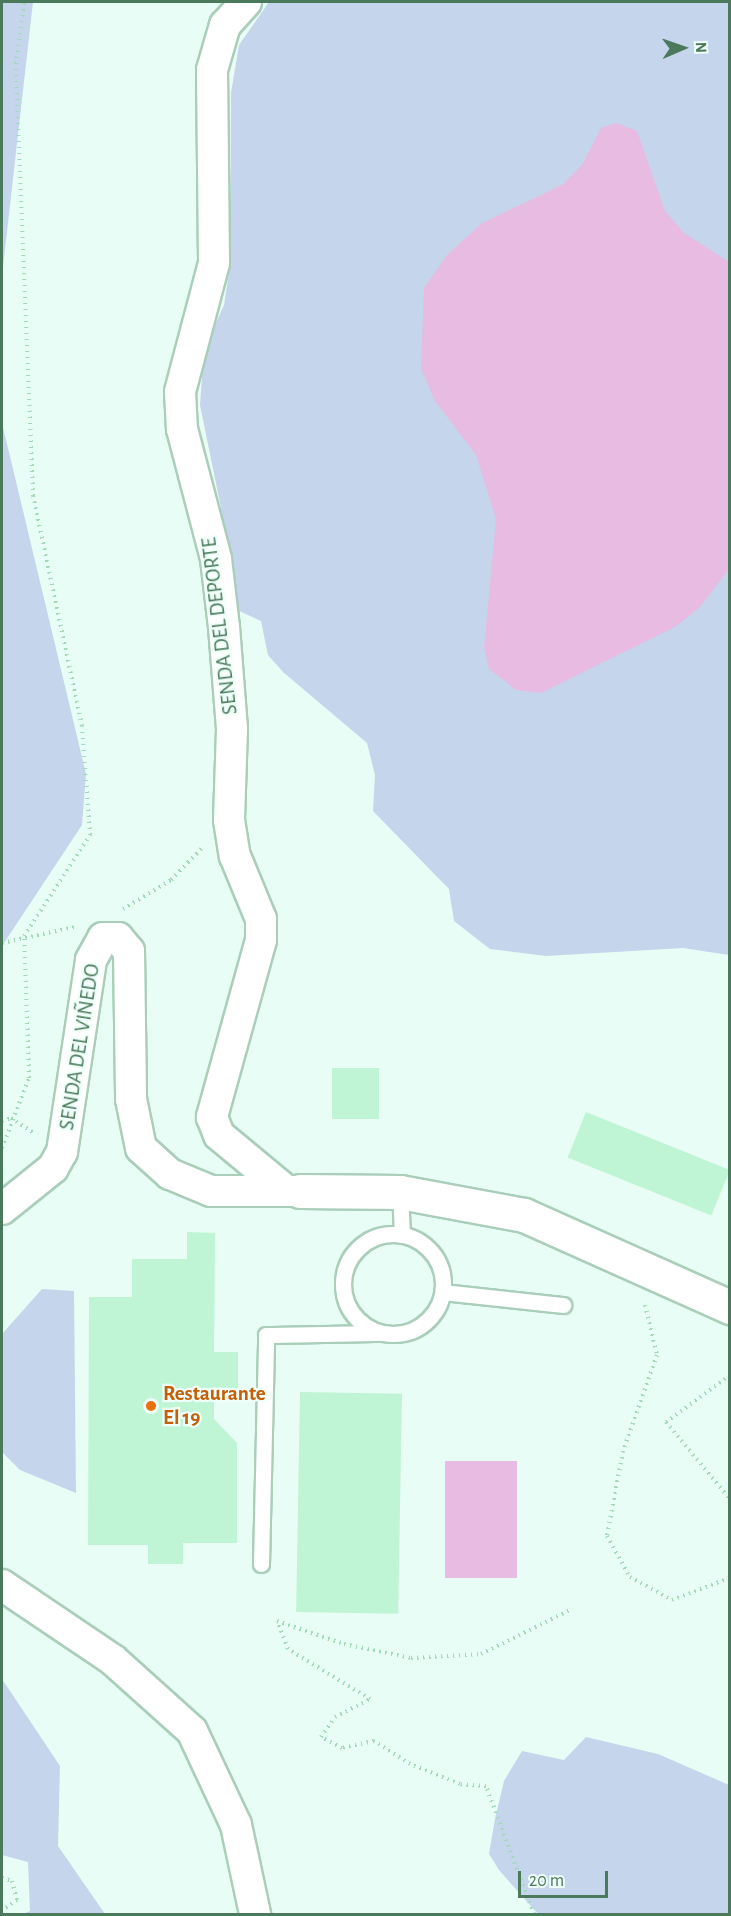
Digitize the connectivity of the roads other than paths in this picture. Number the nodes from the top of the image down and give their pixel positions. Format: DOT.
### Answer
graph roads {
  1 [pos="246,2"];
  2 [pos="292,1190"];
  3 [pos="400,1192"];
  4 [pos="2,1209"];
  5 [pos="402,1234"];
  6 [pos="443,1292"];
  7 [pos="563,1305"];
  8 [pos="729,1307"];
  9 [pos="381,1334"];
  10 [pos="261,1564"];
  11 [pos="2,1585"];
  12 [pos="255,1914"];
  1 -- 2 [label="street, SENDA DEL DEPORTE"];
  2 -- 3 [label="street"];
  2 -- 4 [label="street, SENDA DEL VIÑEDO"];
  3 -- 5 [label="lane"];
  3 -- 8 [label="street"];
  5 -- 6 [label="lane"];
  5 -- 9 [label="lane"];
  6 -- 7 [label="lane"];
  6 -- 9 [label="lane"];
  9 -- 10 [label="lane"];
  11 -- 12 [label="street"];
}
